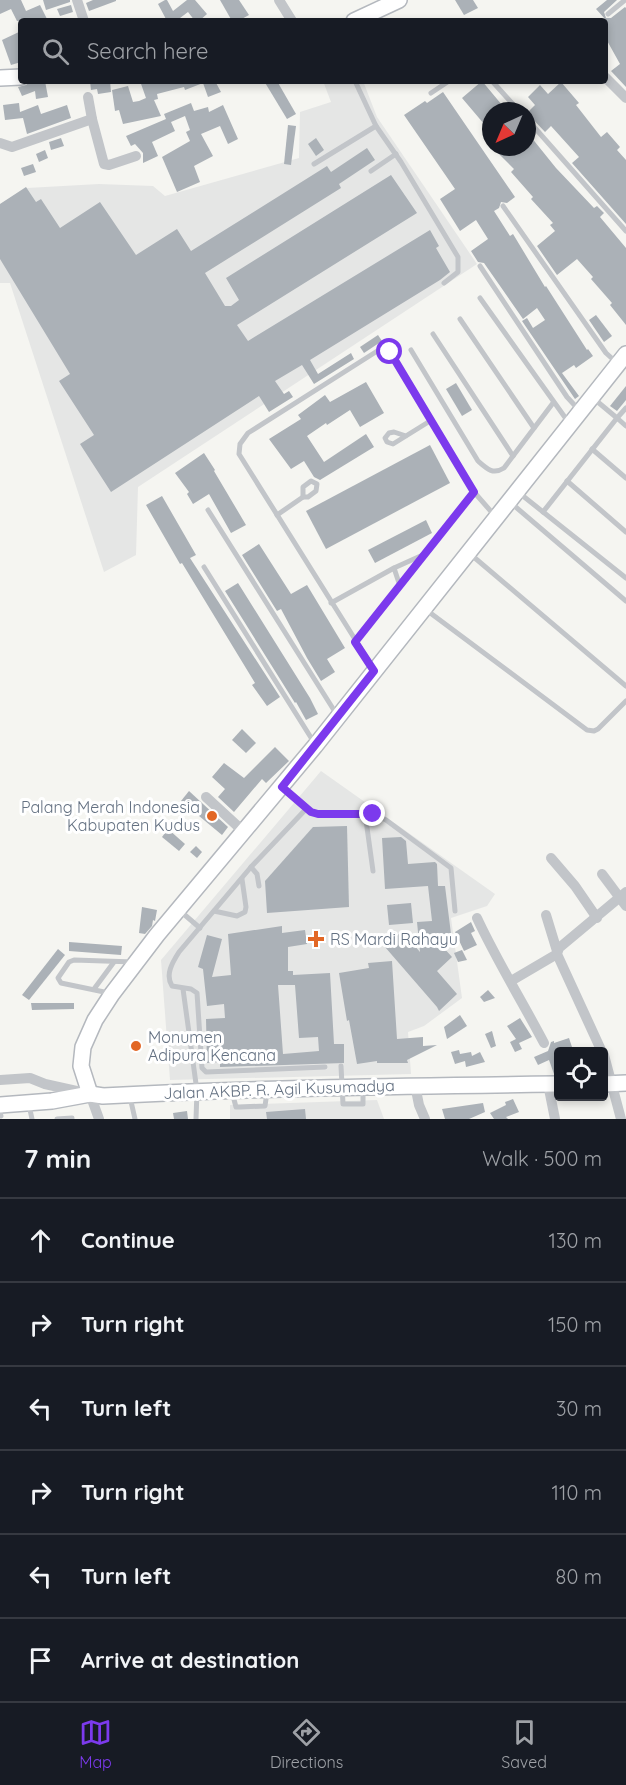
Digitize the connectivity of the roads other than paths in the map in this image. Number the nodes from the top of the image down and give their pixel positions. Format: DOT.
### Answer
graph roads {
  1 [pos="77,0"];
  2 [pos="279,0"];
  3 [pos="625,0"];
  4 [pos="394,1"];
  5 [pos="608,14"];
  6 [pos="83,18"];
  7 [pos="290,18"];
  8 [pos="360,18"];
  9 [pos="18,77"];
  10 [pos="0,78"];
  11 [pos="608,80"];
  12 [pos="356,84"];
  13 [pos="444,84"];
  14 [pos="495,84"];
  15 [pos="431,93"];
  16 [pos="88,97"];
  17 [pos="626,98"];
  18 [pos="511,102"];
  19 [pos="92,119"];
  20 [pos="375,126"];
  21 [pos="536,129"];
  22 [pos="0,144"];
  23 [pos="396,154"];
  24 [pos="136,156"];
  25 [pos="314,164"];
  26 [pos="371,171"];
  27 [pos="502,206"];
  28 [pos="626,231"];
  29 [pos="480,266"];
  30 [pos="444,283"];
  31 [pos="480,298"];
  32 [pos="460,320"];
  33 [pos="433,334"];
  34 [pos="411,350"];
  35 [pos="622,359"];
  36 [pos="592,397"];
  37 [pos="553,403"];
  38 [pos="626,408"];
  39 [pos="580,411"];
  40 [pos="617,418"];
  41 [pos="430,421"];
  42 [pos="570,424"];
  43 [pos="626,426"];
  44 [pos="534,428"];
  45 [pos="406,436"];
  46 [pos="592,449"];
  47 [pos="513,456"];
  48 [pos="626,478"];
  49 [pos="567,482"];
  50 [pos="474,492"];
  51 [pos="513,496"];
  52 [pos="303,497"];
  53 [pos="208,510"];
  54 [pos="543,512"];
  55 [pos="277,515"];
  56 [pos="496,517"];
  57 [pos="626,532"];
  58 [pos="468,552"];
  59 [pos="426,553"];
  60 [pos="204,567"];
  61 [pos="394,568"];
  62 [pos="626,578"];
  63 [pos="400,586"];
  64 [pos="626,601"];
  65 [pos="331,603"];
  66 [pos="424,608"];
  67 [pos="355,642"];
  68 [pos="374,671"];
  69 [pos="626,686"];
  70 [pos="626,701"];
  71 [pos="338,716"];
  72 [pos="315,746"];
  73 [pos="282,787"];
  74 [pos="206,797"];
  75 [pos="307,808"];
  76 [pos="365,813"];
  77 [pos="244,831"];
  78 [pos="551,858"];
  79 [pos="251,867"];
  80 [pos="373,871"];
  81 [pos="602,874"];
  82 [pos="242,879"];
  83 [pos="259,886"];
  84 [pos="623,898"];
  85 [pos="179,910"];
  86 [pos="214,911"];
  87 [pos="455,911"];
  88 [pos="546,915"];
  89 [pos="477,918"];
  90 [pos="597,918"];
  91 [pos="200,928"];
  92 [pos="557,952"];
  93 [pos="114,962"];
  94 [pos="136,962"];
  95 [pos="512,981"];
  96 [pos="94,989"];
  97 [pos="183,989"];
  98 [pos="112,994"];
  99 [pos="544,1043"];
  100 [pos="600,1047"];
  101 [pos="340,1066"];
  102 [pos="325,1067"];
  103 [pos="194,1068"];
  104 [pos="202,1068"];
  105 [pos="608,1068"];
  106 [pos="0,1080"];
  107 [pos="553,1084"];
  108 [pos="613,1084"];
  109 [pos="414,1085"];
  110 [pos="342,1088"];
  111 [pos="197,1091"];
  112 [pos="90,1094"];
  113 [pos="130,1095"];
  114 [pos="29,1103"];
  115 [pos="0,1111"];
  116 [pos="72,1118"];
  117 [pos="32,1119"];
  118 [pos="57,1119"];
  119 [pos="99,1119"];
  120 [pos="135,1119"];
  121 [pos="196,1119"];
  122 [pos="425,1119"];
  123 [pos="555,1119"];
  124 [pos="621,1119"];
  1 -- 6 [label="street"];
  2 -- 7 [label="street"];
  3 -- 5 [label="lane"];
  4 -- 8 [label="main road"];
  9 -- 10 [label="main road"];
  11 -- 17 [label="street"];
  12 -- 20 [label="lane"];
  13 -- 15 [label="lane"];
  14 -- 18 [label="lane"];
  16 -- 19 [label="street"];
  19 -- 22 [label="street"];
  19 -- 24 [label="street"];
  20 -- 23 [label="lane"];
  20 -- 25 [label="lane"];
  21 -- 28 [label="lane"];
  23 -- 26 [label="lane"];
  23 -- 30 [label="lane"];
  27 -- 35 [label="lane"];
  29 -- 39 [label="lane"];
  31 -- 37 [label="lane"];
  32 -- 44 [label="lane"];
  33 -- 47 [label="lane"];
  34 -- 47 [label="lane"];
  35 -- 36 [label="main road"];
  36 -- 39 [label="main road"];
  36 -- 40 [label="lane"];
  37 -- 42 [label="lane"];
  37 -- 44 [label="lane"];
  38 -- 40 [label="lane"];
  39 -- 42 [label="main road"];
  40 -- 43 [label="lane"];
  40 -- 46 [label="lane"];
  41 -- 45 [label="lane"];
  41 -- 50 [label="lane"];
  41 -- 55 [label="lane"];
  42 -- 51 [label="main road"];
  44 -- 47 [label="lane"];
  46 -- 48 [label="lane"];
  46 -- 49 [label="lane"];
  49 -- 54 [label="lane"];
  49 -- 57 [label="lane"];
  50 -- 56 [label="lane"];
  50 -- 59 [label="lane"];
  51 -- 54 [label="lane"];
  51 -- 56 [label="main road"];
  51 -- 64 [label="lane"];
  52 -- 55 [label="lane"];
  53 -- 71 [label="lane"];
  54 -- 62 [label="lane"];
  55 -- 65 [label="lane"];
  56 -- 58 [label="main road"];
  58 -- 66 [label="main road"];
  58 -- 69 [label="lane"];
  59 -- 61 [label="lane"];
  59 -- 63 [label="lane"];
  60 -- 72 [label="lane"];
  61 -- 63 [label="lane"];
  61 -- 65 [label="lane"];
  63 -- 67 [label="lane"];
  65 -- 67 [label="lane"];
  66 -- 68 [label="main road"];
  66 -- 70 [label="lane"];
  67 -- 68 [label="lane"];
  68 -- 71 [label="main road"];
  71 -- 72 [label="main road"];
  72 -- 73 [label="main road"];
  73 -- 75 [label="lane"];
  73 -- 77 [label="main road"];
  74 -- 77 [label="street"];
  75 -- 76 [label="lane"];
  75 -- 79 [label="lane"];
  76 -- 80 [label="lane"];
  76 -- 87 [label="lane"];
  77 -- 85 [label="main road"];
  78 -- 90 [label="street"];
  79 -- 82 [label="lane"];
  79 -- 83 [label="lane"];
  81 -- 84 [label="street"];
  82 -- 86 [label="lane"];
  82 -- 86 [label="lane"];
  84 -- 90 [label="street"];
  85 -- 91 [label="lane"];
  85 -- 94 [label="main road"];
  86 -- 91 [label="lane"];
  88 -- 92 [label="street"];
  89 -- 95 [label="street"];
  90 -- 92 [label="street"];
  91 -- 97 [label="lane"];
  92 -- 95 [label="street"];
  92 -- 100 [label="street"];
  93 -- 94 [label="lane"];
  93 -- 96 [label="lane"];
  93 -- 96 [label="lane"];
  94 -- 98 [label="main road"];
  95 -- 99 [label="street"];
  96 -- 98 [label="lane"];
  97 -- 103 [label="lane"];
  97 -- 104 [label="lane"];
  98 -- 112 [label="main road"];
  101 -- 110 [label="lane"];
  102 -- 104 [label="lane"];
  103 -- 104 [label="lane"];
  103 -- 111 [label="lane"];
  105 -- 108 [label="street"];
  106 -- 112 [label="street"];
  107 -- 109 [label="main road, Jalan AKBP. R. Agil Kusumadya"];
  107 -- 123 [label="street"];
  108 -- 124 [label="street"];
  109 -- 110 [label="main road, Jalan AKBP. R. Agil Kusumadya"];
  109 -- 122 [label="street"];
  110 -- 111 [label="main road, Jalan AKBP. R. Agil Kusumadya"];
  111 -- 113 [label="main road, Jalan AKBP. R. Agil Kusumadya"];
  111 -- 121 [label="lane"];
  112 -- 113 [label="main road, Jalan AKBP. R. Agil Kusumadya"];
  112 -- 114 [label="main road, Jalan AKBP. R. Agil Kusumadya"];
  112 -- 119 [label="street"];
  113 -- 120 [label="lane"];
  114 -- 115 [label="main road, Jalan AKBP. R. Agil Kusumadya"];
  114 -- 117 [label="lane"];
  116 -- 118 [label="lane"];
}
